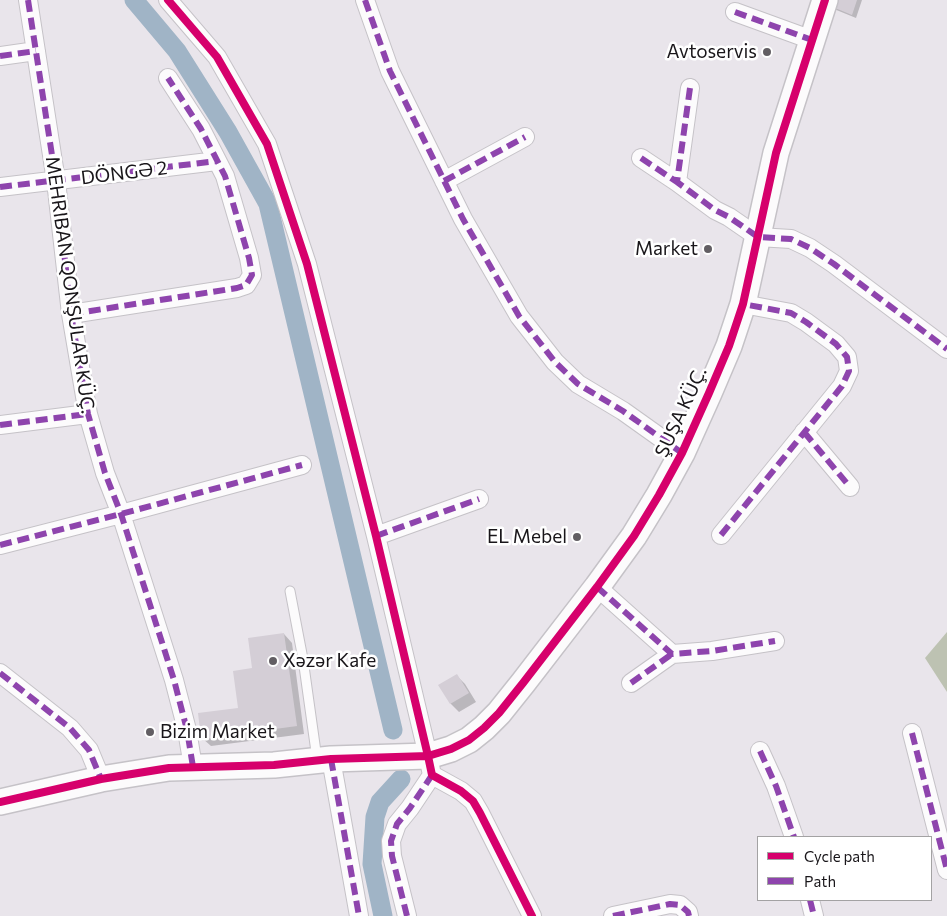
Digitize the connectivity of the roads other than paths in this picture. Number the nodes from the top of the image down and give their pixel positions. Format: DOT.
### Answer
graph roads {
  1 [pos="28,0"];
  2 [pos="168,0"];
  3 [pos="364,0"];
  4 [pos="825,0"];
  5 [pos="735,12"];
  6 [pos="812,40"];
  7 [pos="36,51"];
  8 [pos="0,56"];
  9 [pos="168,78"];
  10 [pos="690,88"];
  11 [pos="525,137"];
  12 [pos="640,158"];
  13 [pos="218,161"];
  14 [pos="56,181"];
  15 [pos="444,181"];
  16 [pos="677,182"];
  17 [pos="0,187"];
  18 [pos="758,237"];
  19 [pos="743,304"];
  20 [pos="71,314"];
  21 [pos="947,349"];
  22 [pos="88,414"];
  23 [pos="0,425"];
  24 [pos="804,432"];
  25 [pos="682,453"];
  26 [pos="302,465"];
  27 [pos="850,487"];
  28 [pos="479,499"];
  29 [pos="121,514"];
  30 [pos="720,535"];
  31 [pos="376,536"];
  32 [pos="0,544"];
  33 [pos="597,587"];
  34 [pos="290,592"];
  35 [pos="775,641"];
  36 [pos="672,654"];
  37 [pos="0,673"];
  38 [pos="631,683"];
  39 [pos="912,734"];
  40 [pos="760,751"];
  41 [pos="324,760"];
  42 [pos="193,766"];
  43 [pos="430,766"];
  44 [pos="101,779"];
  45 [pos="0,802"];
  46 [pos="794,836"];
  47 [pos="947,870"];
  48 [pos="810,901"];
  49 [pos="359,916"];
  50 [pos="407,916"];
  51 [pos="532,916"];
  52 [pos="613,916"];
  53 [pos="689,916"];
  54 [pos="814,916"];
  1 -- 7 [label="street, MEHRIBAN QONŞULAR KÜÇ."];
  2 -- 31 [label="street"];
  3 -- 15 [label="street"];
  4 -- 6 [label="street, ŞUŞA KÜÇ."];
  5 -- 6 [label="street"];
  6 -- 18 [label="street, ŞUŞA KÜÇ."];
  7 -- 8 [label="street"];
  7 -- 14 [label="street, MEHRIBAN QONŞULAR KÜÇ."];
  9 -- 13 [label="street"];
  10 -- 16 [label="street"];
  11 -- 15 [label="street"];
  12 -- 16 [label="street"];
  13 -- 14 [label="street, DÖNGƏ 2"];
  13 -- 20 [label="street"];
  14 -- 17 [label="street, DÖNGƏ 2"];
  14 -- 20 [label="street, MEHRIBAN QONŞULAR KÜÇ."];
  15 -- 25 [label="street"];
  16 -- 18 [label="street"];
  18 -- 19 [label="street, ŞUŞA KÜÇ."];
  18 -- 21 [label="street"];
  19 -- 24 [label="street"];
  19 -- 25 [label="street, ŞUŞA KÜÇ."];
  20 -- 22 [label="street, MEHRIBAN QONŞULAR KÜÇ."];
  22 -- 23 [label="street"];
  22 -- 29 [label="street, MEHRIBAN QONŞULAR KÜÇ."];
  24 -- 27 [label="street"];
  24 -- 30 [label="street"];
  25 -- 33 [label="street, ŞUŞA KÜÇ."];
  26 -- 29 [label="street"];
  28 -- 31 [label="street"];
  29 -- 32 [label="street"];
  29 -- 42 [label="street, MEHRIBAN QONŞULAR KÜÇ."];
  31 -- 43 [label="street"];
  33 -- 36 [label="street"];
  33 -- 43 [label="street, ŞUŞA KÜÇ."];
  34 -- 41 [label="lane"];
  35 -- 36 [label="street"];
  36 -- 38 [label="street"];
  37 -- 44 [label="street"];
  39 -- 47 [label="street"];
  40 -- 46 [label="street"];
  41 -- 42 [label="street, ŞUŞA KÜÇ."];
  41 -- 43 [label="street, ŞUŞA KÜÇ."];
  41 -- 49 [label="street"];
  42 -- 44 [label="street, ŞUŞA KÜÇ."];
  43 -- 50 [label="street"];
  43 -- 51 [label="street"];
  44 -- 45 [label="street, ŞUŞA KÜÇ."];
  48 -- 54 [label="street"];
  52 -- 53 [label="street"];
}
